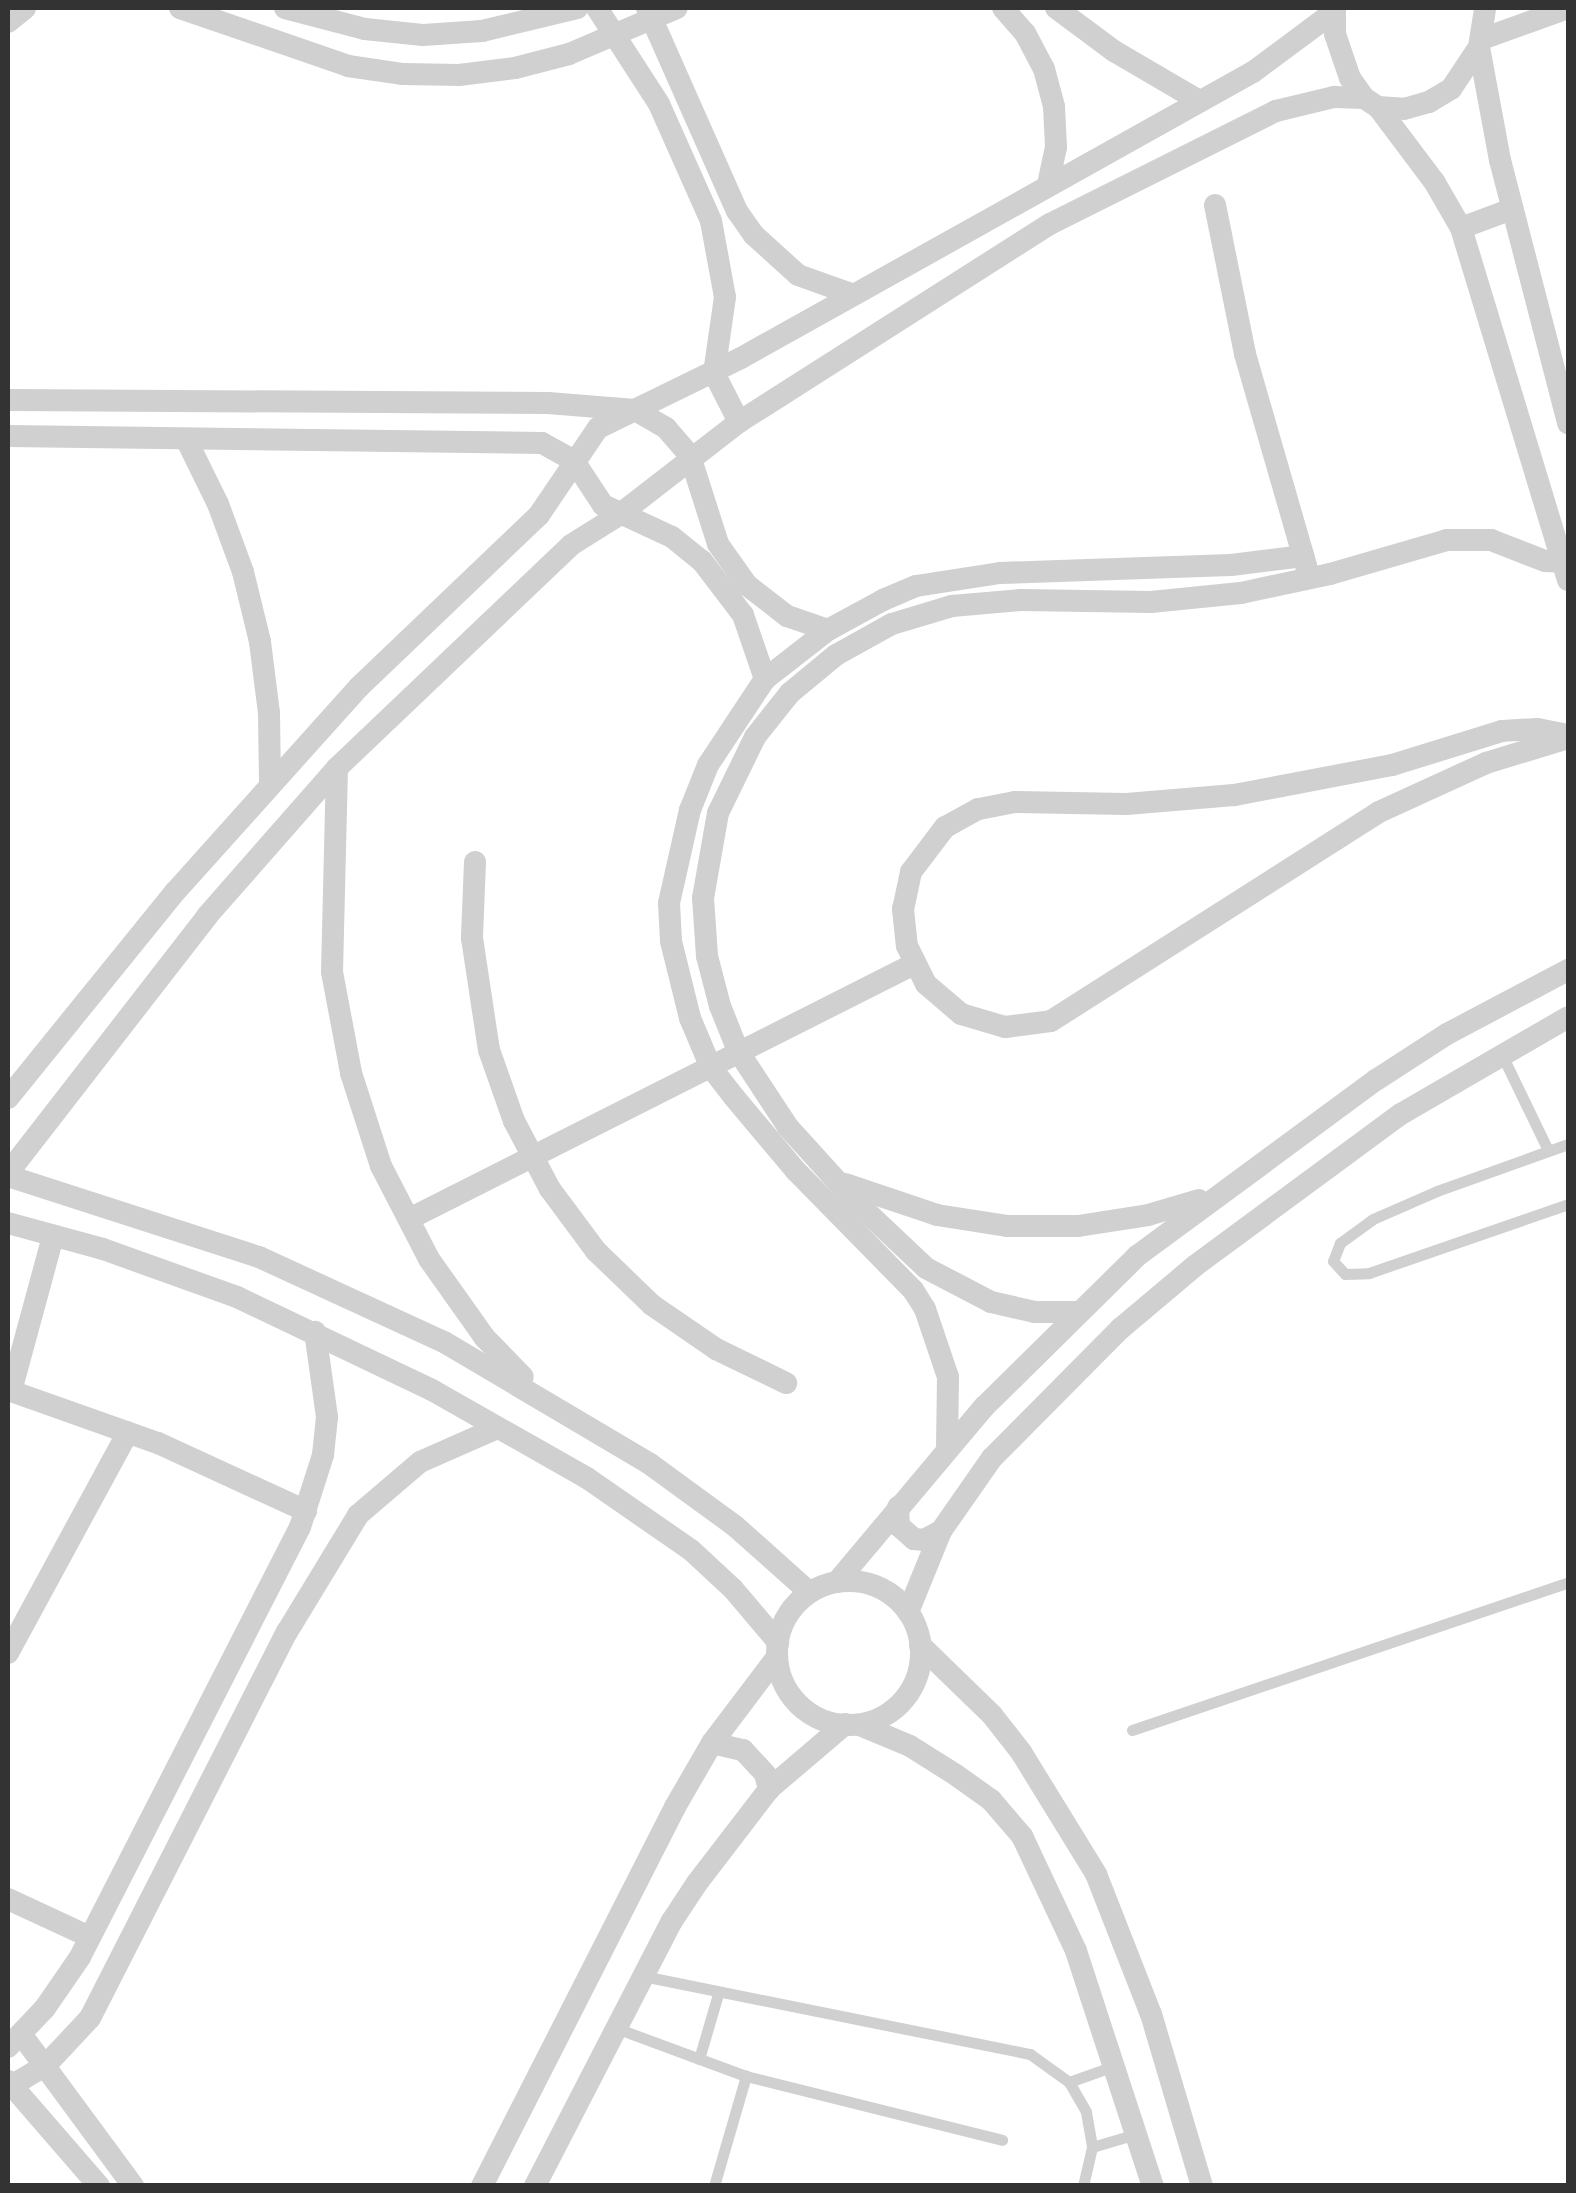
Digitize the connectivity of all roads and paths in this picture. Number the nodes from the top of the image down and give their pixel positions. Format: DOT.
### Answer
graph roads {
  1 [pos="25,8"];
  2 [pos="180,8"];
  3 [pos="285,8"];
  4 [pos="576,8"];
  5 [pos="597,8"];
  6 [pos="677,8"];
  7 [pos="1004,8"];
  8 [pos="1056,8"];
  9 [pos="1485,8"];
  10 [pos="1568,8"];
  11 [pos="1335,9"];
  12 [pos="650,14"];
  13 [pos="8,22"];
  14 [pos="617,36"];
  15 [pos="1481,43"];
  16 [pos="1198,100"];
  17 [pos="1371,103"];
  18 [pos="1048,186"];
  19 [pos="1216,205"];
  20 [pos="1512,210"];
  21 [pos="1460,228"];
  22 [pos="854,295"];
  23 [pos="714,374"];
  24 [pos="8,400"];
  25 [pos="634,410"];
  26 [pos="1567,415"];
  27 [pos="739,422"];
  28 [pos="8,436"];
  29 [pos="186,439"];
  30 [pos="690,456"];
  31 [pos="574,461"];
  32 [pos="538,515"];
  33 [pos="619,515"];
  34 [pos="571,546"];
  35 [pos="1306,568"];
  36 [pos="1565,571"];
  37 [pos="828,630"];
  38 [pos="765,679"];
  39 [pos="1568,737"];
  40 [pos="337,768"];
  41 [pos="270,785"];
  42 [pos="476,862"];
  43 [pos="914,964"];
  44 [pos="1568,970"];
  45 [pos="1568,1017"];
  46 [pos="738,1051"];
  47 [pos="1501,1054"];
  48 [pos="711,1068"];
  49 [pos="8,1098"];
  50 [pos="1568,1144"];
  51 [pos="1548,1150"];
  52 [pos="530,1155"];
  53 [pos="8,1174"];
  54 [pos="837,1180"];
  55 [pos="1216,1194"];
  56 [pos="1568,1204"];
  57 [pos="408,1220"];
  58 [pos="8,1223"];
  59 [pos="53,1236"];
  60 [pos="1079,1312"];
  61 [pos="315,1332"];
  62 [pos="786,1383"];
  63 [pos="9,1390"];
  64 [pos="542,1397"];
  65 [pos="497,1428"];
  66 [pos="128,1432"];
  67 [pos="948,1449"];
  68 [pos="898,1507"];
  69 [pos="306,1511"];
  70 [pos="941,1531"];
  71 [pos="837,1582"];
  72 [pos="1568,1582"];
  73 [pos="809,1592"];
  74 [pos="908,1612"];
  75 [pos="920,1644"];
  76 [pos="777,1649"];
  77 [pos="8,1654"];
  78 [pos="852,1725"];
  79 [pos="1132,1730"];
  80 [pos="712,1743"];
  81 [pos="769,1790"];
  82 [pos="8,1899"];
  83 [pos="90,1937"];
  84 [pos="643,1976"];
  85 [pos="718,1994"];
  86 [pos="616,2028"];
  87 [pos="14,2040"];
  88 [pos="699,2059"];
  89 [pos="46,2064"];
  90 [pos="1114,2066"];
  91 [pos="746,2076"];
  92 [pos="1069,2082"];
  93 [pos="9,2085"];
  94 [pos="1136,2134"];
  95 [pos="1002,2140"];
  96 [pos="1092,2147"];
  97 [pos="100,2186"];
  98 [pos="133,2186"];
  99 [pos="482,2186"];
  100 [pos="536,2186"];
  101 [pos="714,2186"];
  102 [pos="1083,2186"];
  103 [pos="1152,2186"];
  104 [pos="1202,2186"];
  1 -- 13 [label="street"];
  2 -- 14 [label="street"];
  3 -- 4 [label="street"];
  5 -- 14 [label="street"];
  6 -- 12 [label="street"];
  7 -- 18 [label="street"];
  8 -- 16 [label="street"];
  9 -- 15 [label="street"];
  10 -- 15 [label="street"];
  11 -- 16 [label="street"];
  11 -- 17 [label="street"];
  12 -- 14 [label="street"];
  12 -- 22 [label="street"];
  14 -- 23 [label="street"];
  15 -- 17 [label="street"];
  15 -- 20 [label="street"];
  16 -- 18 [label="street"];
  17 -- 21 [label="street"];
  17 -- 27 [label="street"];
  18 -- 22 [label="street"];
  19 -- 35 [label="street"];
  20 -- 21 [label="street"];
  20 -- 26 [label="street"];
  21 -- 36 [label="street"];
  22 -- 23 [label="street"];
  23 -- 25 [label="street"];
  23 -- 27 [label="street"];
  24 -- 25 [label="street"];
  25 -- 30 [label="street"];
  25 -- 31 [label="street"];
  27 -- 30 [label="street"];
  28 -- 29 [label="street"];
  29 -- 31 [label="street"];
  29 -- 41 [label="street"];
  30 -- 33 [label="street"];
  30 -- 37 [label="street"];
  31 -- 32 [label="street"];
  31 -- 33 [label="street"];
  32 -- 34 [label="street"];
  32 -- 41 [label="street"];
  33 -- 34 [label="street"];
  33 -- 38 [label="street"];
  34 -- 40 [label="street"];
  35 -- 36 [label="street"];
  35 -- 37 [label="street"];
  35 -- 46 [label="street"];
  37 -- 38 [label="street"];
  38 -- 48 [label="street"];
  39 -- 43 [label="street"];
  39 -- 43 [label="street"];
  40 -- 53 [label="street"];
  40 -- 57 [label="street"];
  41 -- 49 [label="street"];
  42 -- 52 [label="street"];
  43 -- 46 [label="street"];
  44 -- 55 [label="street"];
  45 -- 47 [label="street"];
  46 -- 48 [label="street"];
  46 -- 54 [label="street"];
  47 -- 51 [label="lane"];
  47 -- 70 [label="street"];
  48 -- 52 [label="street"];
  48 -- 67 [label="street"];
  50 -- 51 [label="lane"];
  51 -- 56 [label="lane"];
  52 -- 57 [label="street"];
  52 -- 62 [label="street"];
  53 -- 64 [label="street"];
  54 -- 55 [label="street"];
  54 -- 60 [label="street"];
  55 -- 60 [label="street"];
  57 -- 64 [label="street"];
  58 -- 59 [label="street"];
  59 -- 61 [label="street"];
  59 -- 63 [label="street"];
  60 -- 67 [label="street"];
  61 -- 65 [label="street"];
  61 -- 69 [label="street"];
  63 -- 66 [label="street"];
  64 -- 73 [label="street"];
  65 -- 76 [label="street"];
  65 -- 89 [label="street"];
  66 -- 69 [label="street"];
  66 -- 77 [label="street"];
  67 -- 68 [label="street"];
  68 -- 70 [label="street"];
  68 -- 71 [label="street"];
  69 -- 83 [label="street"];
  70 -- 74 [label="street"];
  71 -- 73 [label="street"];
  71 -- 74 [label="street"];
  72 -- 79 [label="lane"];
  73 -- 76 [label="street"];
  74 -- 75 [label="street"];
  75 -- 78 [label="street"];
  75 -- 104 [label="street"];
  76 -- 78 [label="street"];
  76 -- 80 [label="street"];
  78 -- 81 [label="street"];
  78 -- 90 [label="street"];
  80 -- 81 [label="street"];
  80 -- 99 [label="street"];
  81 -- 84 [label="street"];
  82 -- 83 [label="street"];
  83 -- 87 [label="street"];
  84 -- 85 [label="lane"];
  84 -- 86 [label="street"];
  85 -- 88 [label="lane"];
  85 -- 92 [label="lane"];
  86 -- 88 [label="lane"];
  86 -- 100 [label="street"];
  87 -- 89 [label="street"];
  88 -- 91 [label="lane"];
  89 -- 93 [label="street"];
  89 -- 98 [label="street"];
  90 -- 92 [label="lane"];
  90 -- 94 [label="street"];
  91 -- 95 [label="lane"];
  91 -- 101 [label="lane"];
  92 -- 96 [label="lane"];
  93 -- 97 [label="street"];
  94 -- 96 [label="lane"];
  94 -- 103 [label="street"];
  96 -- 102 [label="lane"];
}
